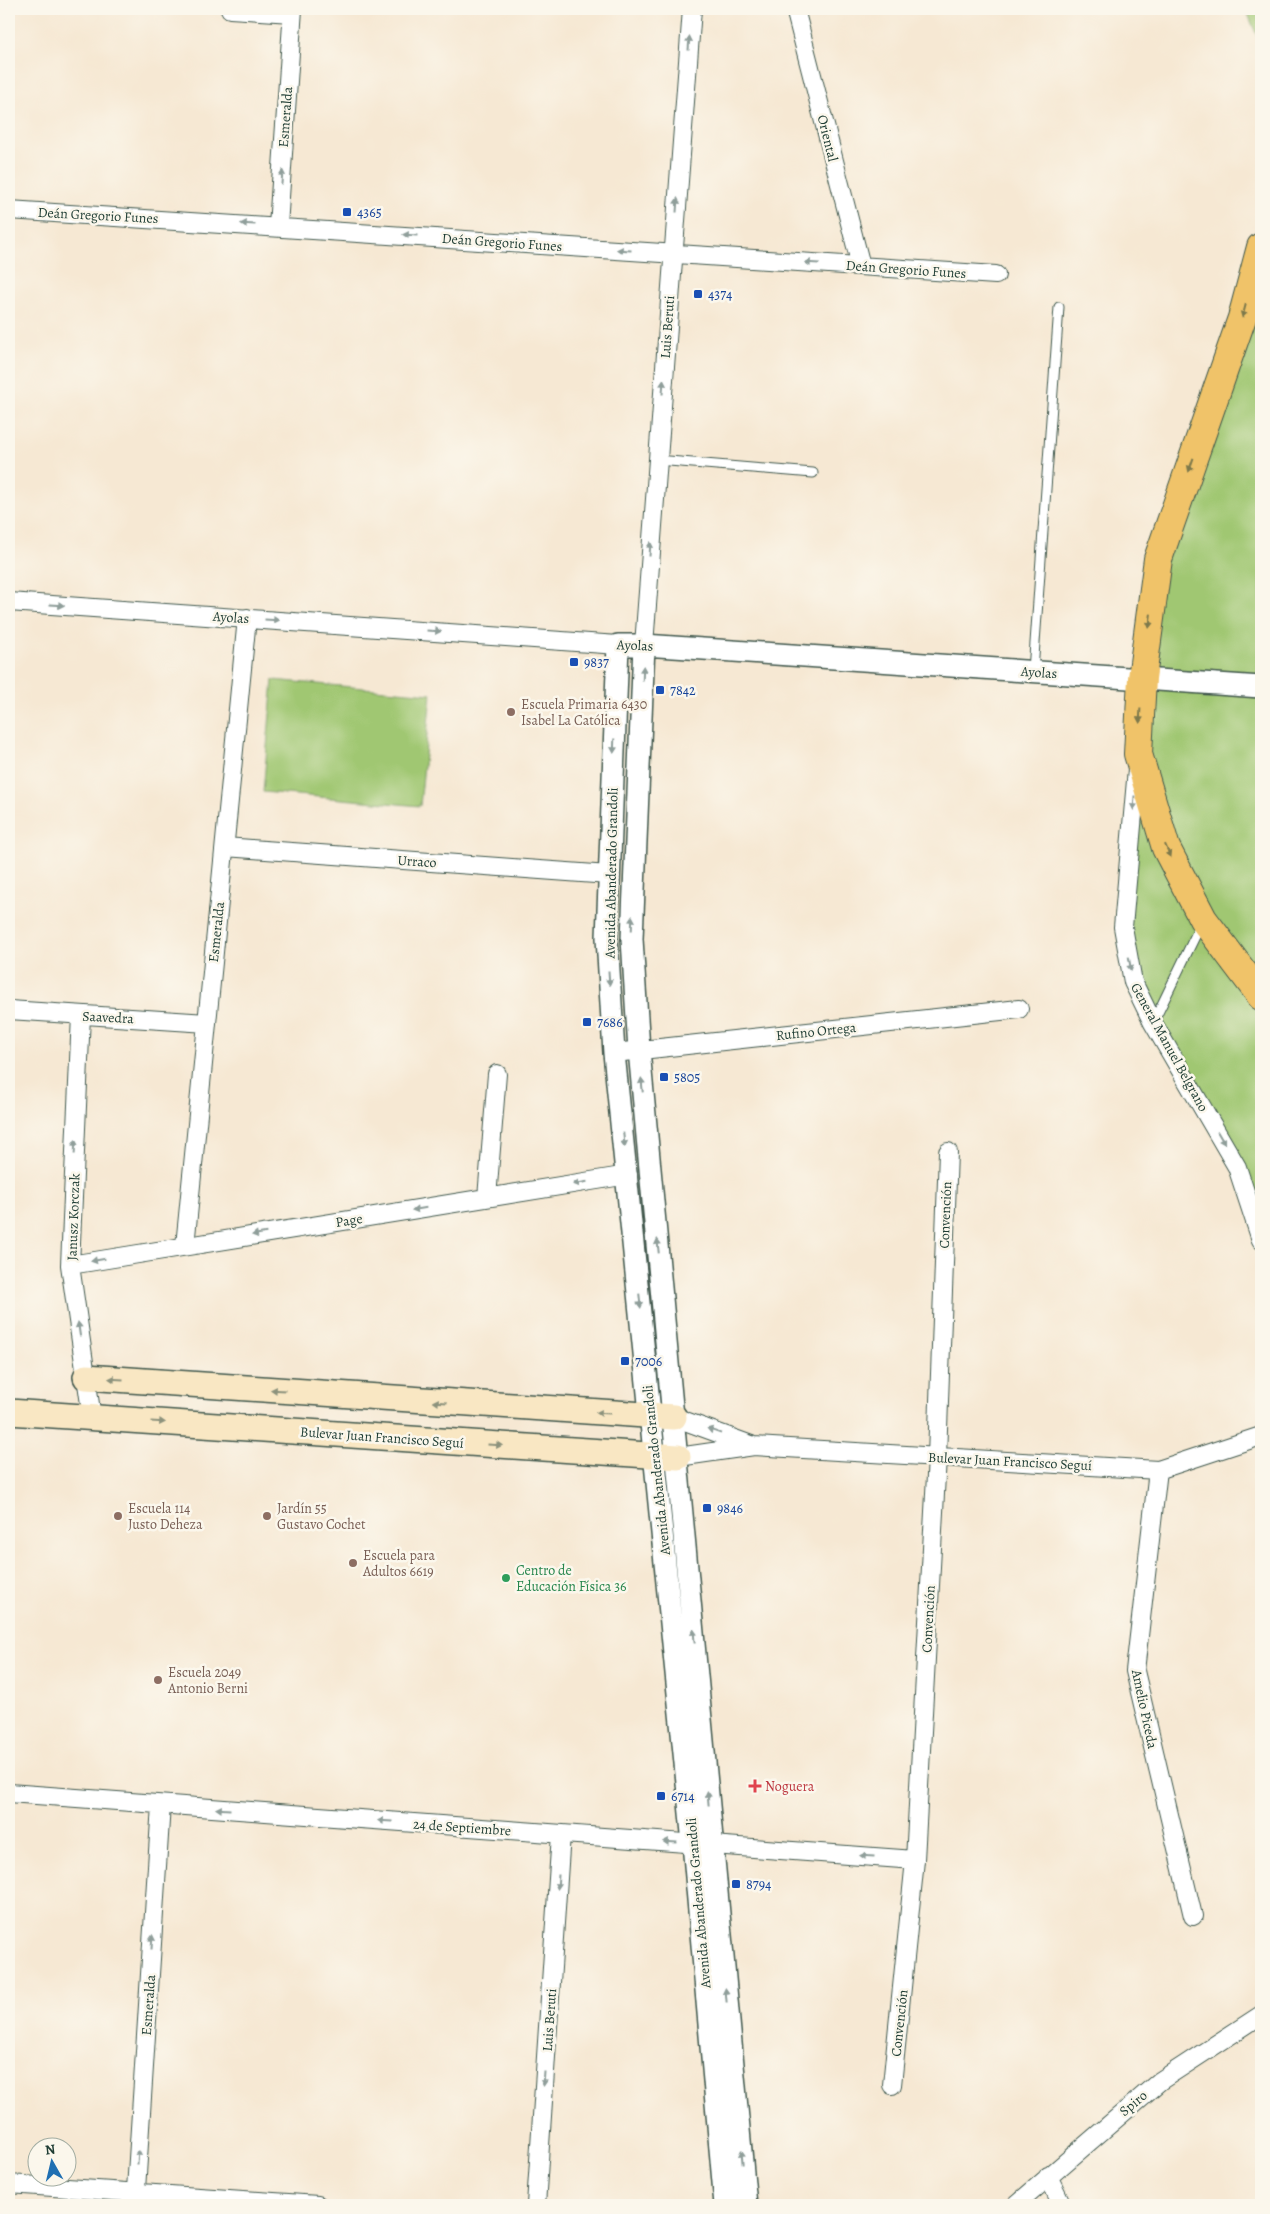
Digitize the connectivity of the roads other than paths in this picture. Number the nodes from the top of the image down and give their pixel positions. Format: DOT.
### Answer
graph roads {
  1 [pos="230,9"];
  2 [pos="692,9"];
  3 [pos="795,9"];
  4 [pos="292,11"];
  5 [pos="9,210"];
  6 [pos="278,226"];
  7 [pos="1261,247"];
  8 [pos="673,254"];
  9 [pos="861,266"];
  10 [pos="996,275"];
  11 [pos="1059,306"];
  12 [pos="657,460"];
  13 [pos="813,473"];
  14 [pos="9,602"];
  15 [pos="247,618"];
  16 [pos="618,644"];
  17 [pos="644,645"];
  18 [pos="1033,672"];
  19 [pos="1142,678"];
  20 [pos="1261,688"];
  21 [pos="1138,754"];
  22 [pos="224,847"];
  23 [pos="609,875"];
  24 [pos="1203,920"];
  25 [pos="1261,996"];
  26 [pos="1018,1009"];
  27 [pos="9,1010"];
  28 [pos="82,1015"];
  29 [pos="207,1023"];
  30 [pos="1153,1023"];
  31 [pos="639,1050"];
  32 [pos="614,1053"];
  33 [pos="497,1074"];
  34 [pos="948,1152"];
  35 [pos="628,1175"];
  36 [pos="487,1198"];
  37 [pos="1261,1240"];
  38 [pos="185,1246"];
  39 [pos="70,1265"];
  40 [pos="86,1377"];
  41 [pos="9,1412"];
  42 [pos="663,1417"];
  43 [pos="92,1418"];
  44 [pos="1261,1436"];
  45 [pos="754,1446"];
  46 [pos="666,1456"];
  47 [pos="937,1457"];
  48 [pos="1158,1470"];
  49 [pos="9,1794"];
  50 [pos="161,1804"];
  51 [pos="562,1834"];
  52 [pos="703,1844"];
  53 [pos="915,1860"];
  54 [pos="1193,1916"];
  55 [pos="1261,2015"];
  56 [pos="892,2085"];
  57 [pos="1048,2176"];
  58 [pos="9,2184"];
  59 [pos="135,2199"];
  60 [pos="318,2205"];
  61 [pos="536,2205"];
  62 [pos="725,2205"];
  63 [pos="746,2205"];
  64 [pos="1016,2205"];
  65 [pos="1062,2205"];
  1 -- 4 [label="street"];
  8 -- 2 [label="street, Luis Beruti, one-way"];
  3 -- 9 [label="street, Oriental"];
  6 -- 4 [label="street, Esmeralda, one-way"];
  6 -- 5 [label="street, Deán Gregorio Funes, one-way"];
  8 -- 6 [label="street, Deán Gregorio Funes, one-way"];
  7 -- 19 [label="highway, one-way"];
  9 -- 8 [label="street, Deán Gregorio Funes, one-way"];
  12 -- 8 [label="street, Luis Beruti, one-way"];
  9 -- 10 [label="street, Deán Gregorio Funes"];
  11 -- 18 [label="lane"];
  12 -- 13 [label="lane"];
  17 -- 12 [label="street, Luis Beruti, one-way"];
  14 -- 15 [label="street, Ayolas, one-way"];
  15 -- 16 [label="street, Ayolas, one-way"];
  15 -- 22 [label="street, Esmeralda"];
  16 -- 17 [label="street, Ayolas"];
  16 -- 23 [label="street, Avenida Abanderado Grandoli, one-way"];
  17 -- 18 [label="street, Ayolas"];
  31 -- 17 [label="street, Avenida Abanderado Grandoli, one-way"];
  18 -- 19 [label="street, Ayolas"];
  19 -- 20 [label="street, Ayolas"];
  19 -- 21 [label="highway, one-way"];
  21 -- 24 [label="highway, one-way"];
  21 -- 30 [label="street, General Manuel Belgrano, one-way"];
  22 -- 23 [label="street, Urraco"];
  22 -- 29 [label="street, Esmeralda"];
  23 -- 32 [label="street, Avenida Abanderado Grandoli, one-way"];
  24 -- 25 [label="highway"];
  24 -- 30 [label="lane"];
  26 -- 31 [label="street, Rufino Ortega"];
  27 -- 28 [label="street, Saavedra"];
  28 -- 29 [label="street, Saavedra"];
  39 -- 28 [label="street, Janusz Korczak, one-way"];
  29 -- 38 [label="street, Esmeralda"];
  30 -- 37 [label="street, General Manuel Belgrano, one-way"];
  31 -- 32 [label="street, Rufino Ortega"];
  42 -- 31 [label="street, Avenida Abanderado Grandoli, one-way"];
  32 -- 35 [label="street, Avenida Abanderado Grandoli, one-way"];
  33 -- 36 [label="street"];
  34 -- 47 [label="street, Convención"];
  35 -- 36 [label="street, Page, one-way"];
  35 -- 42 [label="street, Avenida Abanderado Grandoli, one-way"];
  36 -- 38 [label="street, Page, one-way"];
  38 -- 39 [label="street, Page, one-way"];
  40 -- 39 [label="street, Janusz Korczak, one-way"];
  42 -- 40 [label="main road, Bulevar Juan Francisco Seguí, one-way"];
  40 -- 43 [label="street, Janusz Korczak"];
  41 -- 43 [label="main road, Bulevar Juan Francisco Seguí"];
  45 -- 42 [label="street, Bulevar Juan Francisco Seguí, one-way"];
  42 -- 46 [label="street, Avenida Abanderado Grandoli"];
  43 -- 46 [label="main road, Bulevar Juan Francisco Seguí, one-way"];
  44 -- 48 [label="street, Bulevar Juan Francisco Seguí"];
  45 -- 46 [label="street, Bulevar Juan Francisco Seguí"];
  45 -- 47 [label="street, Bulevar Juan Francisco Seguí"];
  46 -- 52 [label="street, Avenida Abanderado Grandoli"];
  47 -- 48 [label="street, Bulevar Juan Francisco Seguí"];
  47 -- 53 [label="street, Convención"];
  48 -- 54 [label="street, Amelio Piceda"];
  49 -- 50 [label="street, 24 de Septiembre"];
  51 -- 50 [label="street, 24 de Septiembre, one-way"];
  59 -- 50 [label="street, Esmeralda, one-way"];
  52 -- 51 [label="street, 24 de Septiembre, one-way"];
  51 -- 61 [label="street, Luis Beruti, one-way"];
  53 -- 52 [label="street, 24 de Septiembre, one-way"];
  52 -- 62 [label="street, Avenida Abanderado Grandoli"];
  63 -- 52 [label="street, Avenida Abanderado Grandoli, one-way"];
  53 -- 56 [label="street, Convención"];
  55 -- 57 [label="street, Spiro"];
  57 -- 64 [label="street, Spiro"];
  57 -- 65 [label="street"];
  58 -- 59 [label="street"];
  59 -- 60 [label="street"];
}
